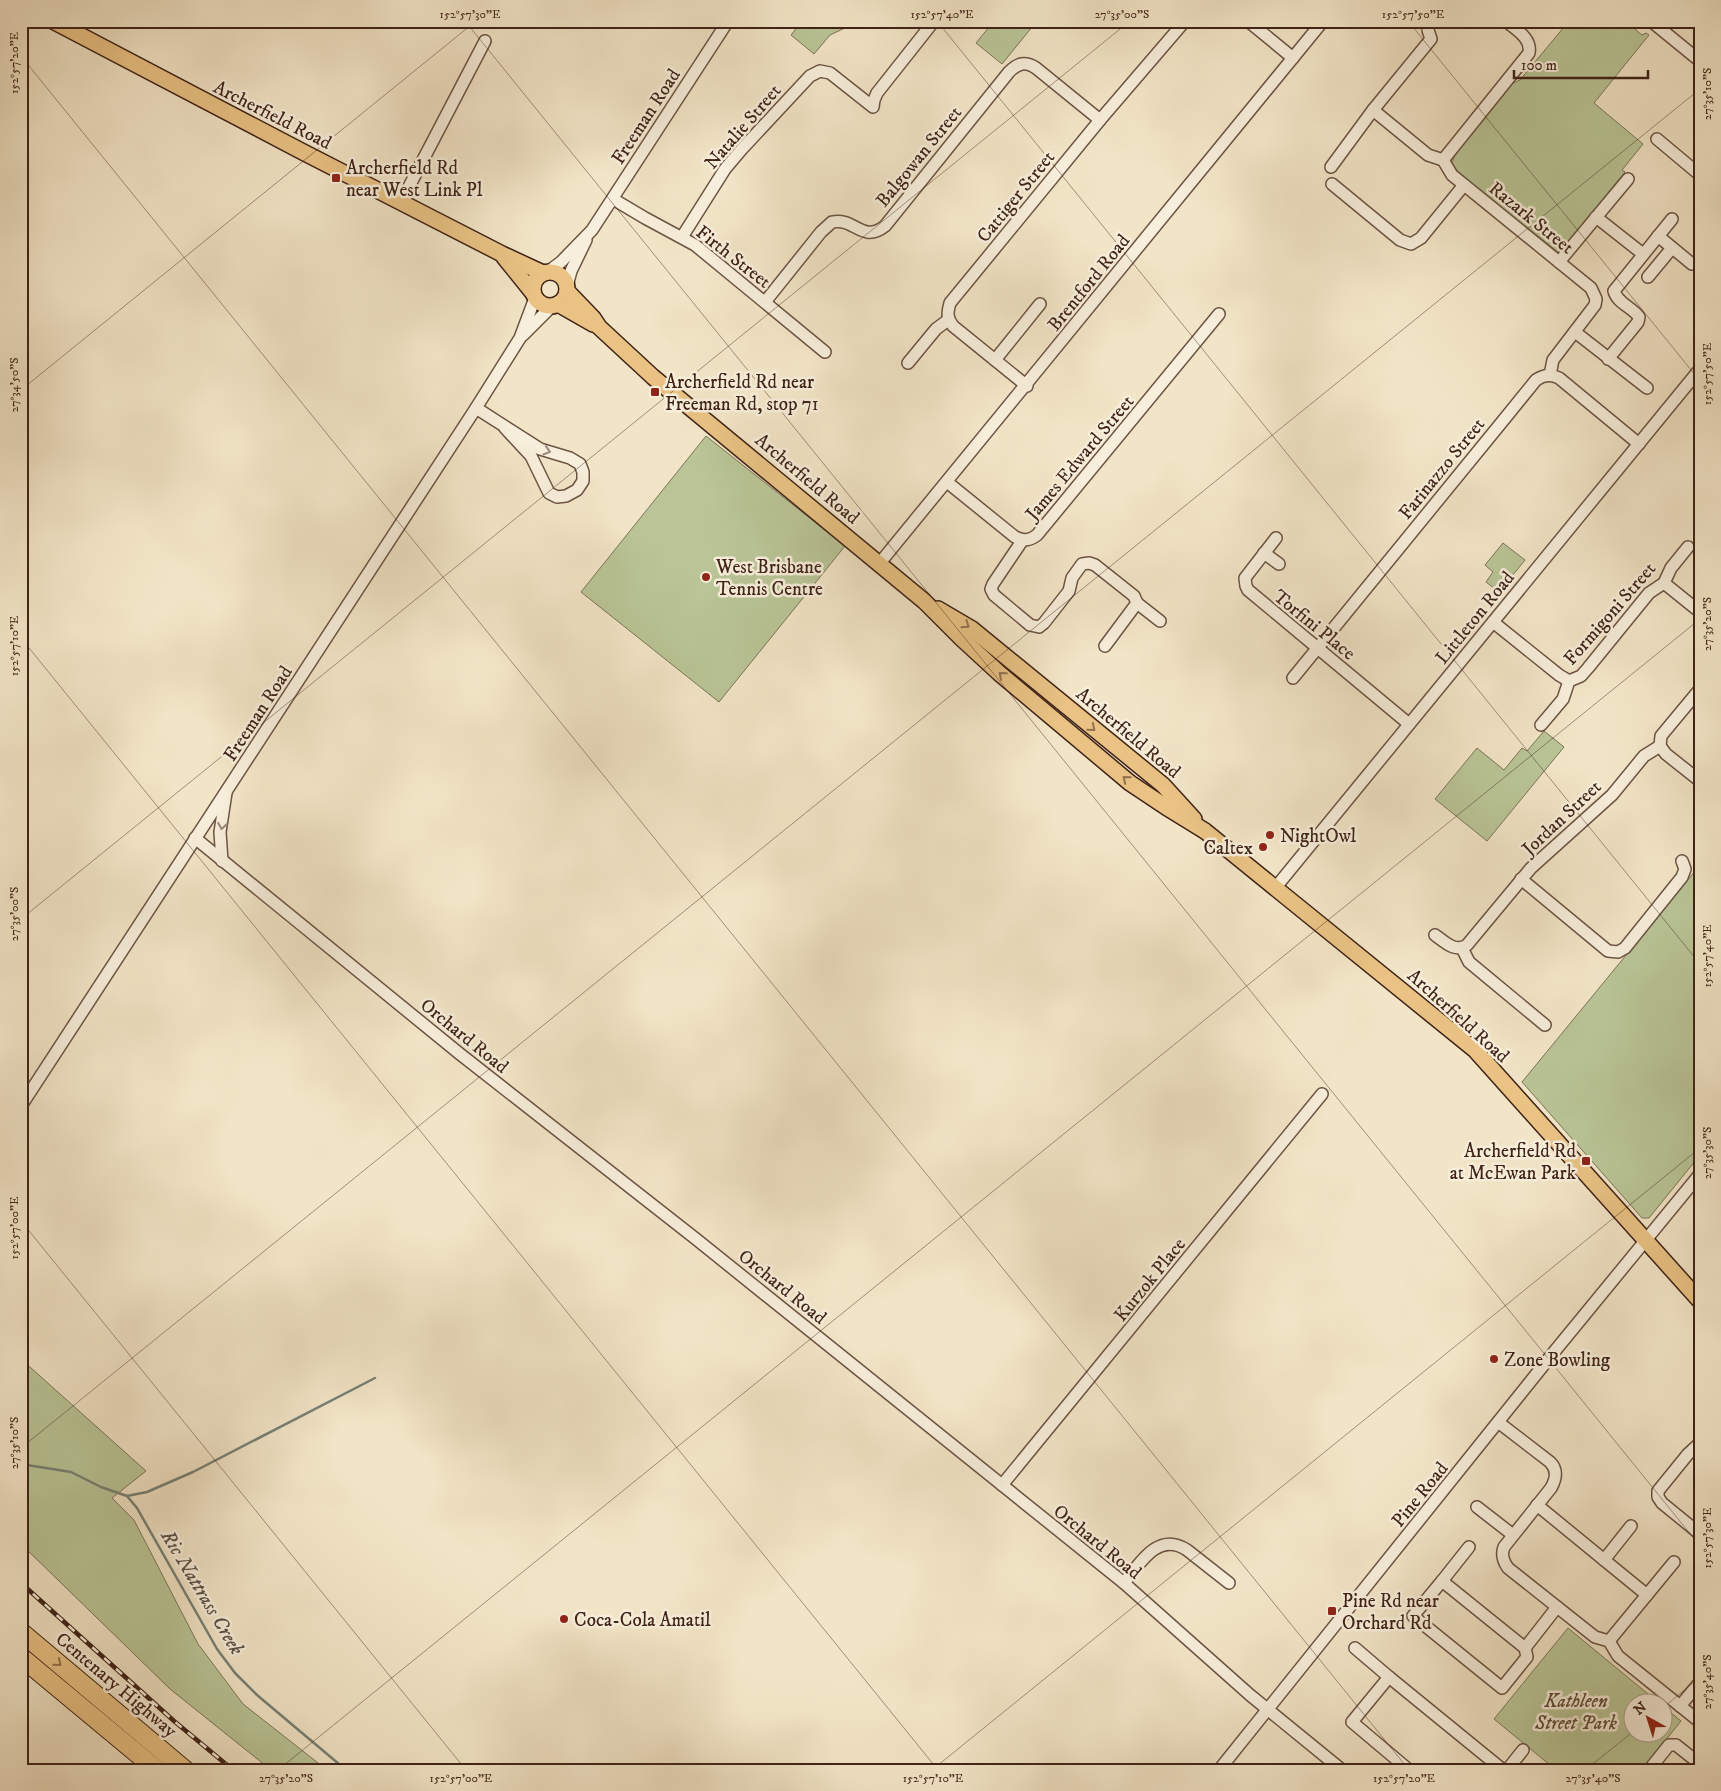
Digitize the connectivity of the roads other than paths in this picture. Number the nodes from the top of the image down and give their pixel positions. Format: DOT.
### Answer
graph roads {
  1 [pos="54,21"];
  2 [pos="728,21"];
  3 [pos="934,21"];
  4 [pos="1185,21"];
  5 [pos="1248,21"];
  6 [pos="1323,21"];
  7 [pos="1506,21"];
  8 [pos="1650,21"];
  9 [pos="1434,36"];
  10 [pos="485,41"];
  11 [pos="1293,58"];
  12 [pos="1700,61"];
  13 [pos="1373,110"];
  14 [pos="1100,120"];
  15 [pos="1657,139"];
  16 [pos="1444,160"];
  17 [pos="1331,167"];
  18 [pos="1698,170"];
  19 [pos="1628,179"];
  20 [pos="1332,184"];
  21 [pos="1464,185"];
  22 [pos="613,199"];
  23 [pos="401,202"];
  24 [pos="1596,217"];
  25 [pos="1672,219"];
  26 [pos="592,230"];
  27 [pos="1658,236"];
  28 [pos="682,238"];
  29 [pos="1672,248"];
  30 [pos="502,254"];
  31 [pos="1643,254"];
  32 [pos="1559,262"];
  33 [pos="1692,264"];
  34 [pos="546,272"];
  35 [pos="1648,277"];
  36 [pos="567,289"];
  37 [pos="534,295"];
  38 [pos="765,302"];
  39 [pos="1040,304"];
  40 [pos="555,305"];
  41 [pos="1219,314"];
  42 [pos="948,320"];
  43 [pos="599,327"];
  44 [pos="1575,332"];
  45 [pos="520,338"];
  46 [pos="825,352"];
  47 [pos="1608,358"];
  48 [pos="995,360"];
  49 [pos="908,363"];
  50 [pos="1700,369"];
  51 [pos="1550,375"];
  52 [pos="1027,386"];
  53 [pos="1646,388"];
  54 [pos="476,408"];
  55 [pos="505,428"];
  56 [pos="1638,444"];
  57 [pos="947,482"];
  58 [pos="1276,538"];
  59 [pos="1022,540"];
  60 [pos="1688,547"];
  61 [pos="1264,553"];
  62 [pos="879,564"];
  63 [pos="1279,564"];
  64 [pos="1664,582"];
  65 [pos="1137,603"];
  66 [pos="1700,612"];
  67 [pos="1160,621"];
  68 [pos="1494,622"];
  69 [pos="1104,646"];
  70 [pos="1318,648"];
  71 [pos="1294,678"];
  72 [pos="1569,681"];
  73 [pos="1700,688"];
  74 [pos="1409,724"];
  75 [pos="1542,725"];
  76 [pos="1660,746"];
  77 [pos="1700,781"];
  78 [pos="226,792"];
  79 [pos="195,838"];
  80 [pos="222,860"];
  81 [pos="1682,861"];
  82 [pos="1521,880"];
  83 [pos="1276,887"];
  84 [pos="1435,935"];
  85 [pos="1462,948"];
  86 [pos="1545,1025"];
  87 [pos="1322,1094"];
  88 [pos="21,1106"];
  89 [pos="1700,1174"];
  90 [pos="1646,1240"];
  91 [pos="1700,1301"];
  92 [pos="1498,1422"];
  93 [pos="1700,1443"];
  94 [pos="1002,1485"];
  95 [pos="1537,1505"];
  96 [pos="1476,1507"];
  97 [pos="1631,1526"];
  98 [pos="1700,1534"];
  99 [pos="1513,1535"];
  100 [pos="1469,1547"];
  101 [pos="1604,1560"];
  102 [pos="1674,1562"];
  103 [pos="1442,1581"];
  104 [pos="1124,1583"];
  105 [pos="1229,1583"];
  106 [pos="1647,1595"];
  107 [pos="1557,1607"];
  108 [pos="21,1632"];
  109 [pos="1609,1641"];
  110 [pos="1354,1648"];
  111 [pos="1524,1648"];
  112 [pos="22,1658"];
  113 [pos="1389,1677"];
  114 [pos="1700,1682"];
  115 [pos="1680,1706"];
  116 [pos="1268,1710"];
  117 [pos="1700,1722"];
  118 [pos="1523,1750"];
  119 [pos="1700,1764"];
  120 [pos="142,1770"];
  121 [pos="157,1770"];
  122 [pos="185,1770"];
  123 [pos="1219,1770"];
  124 [pos="1342,1770"];
  125 [pos="1409,1770"];
  126 [pos="1503,1770"];
  127 [pos="1507,1770"];
  128 [pos="1649,1770"];
  1 -- 23 [label="main road, Archerfield Road"];
  2 -- 22 [label="street, Freeman Road"];
  3 -- 28 [label="street, Natalie Street"];
  4 -- 14 [label="street, Cattiger Street"];
  5 -- 11 [label="street"];
  6 -- 11 [label="street, Brentford Road"];
  7 -- 16 [label="street"];
  8 -- 12 [label="street"];
  9 -- 13 [label="street"];
  10 -- 23 [label="street"];
  11 -- 52 [label="street, Brentford Road"];
  13 -- 16 [label="street"];
  13 -- 17 [label="street"];
  14 -- 38 [label="street, Balgowan Street"];
  14 -- 42 [label="street, Cattiger Street"];
  15 -- 18 [label="street"];
  16 -- 21 [label="street, Razark Street"];
  19 -- 24 [label="street"];
  20 -- 21 [label="street"];
  21 -- 32 [label="street, Razark Street"];
  22 -- 26 [label="street, Freeman Road"];
  22 -- 28 [label="street, Firth Street"];
  23 -- 30 [label="main road, Archerfield Road"];
  24 -- 31 [label="street"];
  24 -- 32 [label="street"];
  25 -- 27 [label="street"];
  26 -- 34 [label="street, Freeman Road"];
  26 -- 36 [label="street, Freeman Road"];
  27 -- 29 [label="street"];
  27 -- 31 [label="street"];
  28 -- 38 [label="street, Firth Street"];
  29 -- 33 [label="street"];
  29 -- 35 [label="street"];
  30 -- 34 [label="main road, Archerfield Road"];
  30 -- 37 [label="main road, Archerfield Road"];
  31 -- 47 [label="street"];
  32 -- 44 [label="street, Razark Street"];
  34 -- 36 [label="main road"];
  34 -- 37 [label="main road"];
  36 -- 40 [label="main road"];
  36 -- 43 [label="main road, Archerfield Road"];
  37 -- 40 [label="main road"];
  37 -- 45 [label="street, Freeman Road"];
  38 -- 46 [label="street, Firth Street"];
  39 -- 48 [label="street"];
  40 -- 43 [label="main road, Archerfield Road"];
  40 -- 45 [label="street, Freeman Road"];
  41 -- 59 [label="street, James Edward Street"];
  42 -- 48 [label="street"];
  42 -- 49 [label="street"];
  43 -- 62 [label="main road, Archerfield Road"];
  44 -- 47 [label="street"];
  44 -- 51 [label="street, Razark Street"];
  45 -- 54 [label="street, Freeman Road"];
  47 -- 53 [label="street"];
  48 -- 52 [label="street"];
  50 -- 56 [label="street, Littleton Road"];
  51 -- 56 [label="street"];
  51 -- 70 [label="street, Farinazzo Street"];
  52 -- 57 [label="street, Brentford Road"];
  54 -- 55 [label="street"];
  54 -- 78 [label="street, Freeman Road"];
  55 -- 55 [label="street, one-way"];
  56 -- 68 [label="street, Littleton Road"];
  57 -- 59 [label="street, James Edward Street"];
  57 -- 62 [label="street, Brentford Road"];
  58 -- 61 [label="street, Torfini Place"];
  59 -- 65 [label="street"];
  60 -- 64 [label="street, Formigoni Street"];
  61 -- 63 [label="street"];
  61 -- 70 [label="street, Torfini Place"];
  62 -- 83 [label="main road, Archerfield Road"];
  64 -- 66 [label="street"];
  64 -- 72 [label="street, Formigoni Street"];
  65 -- 67 [label="street"];
  65 -- 69 [label="street"];
  68 -- 72 [label="street"];
  68 -- 74 [label="street, Littleton Road"];
  70 -- 71 [label="street, Farinazzo Street"];
  70 -- 74 [label="street, Torfini Place"];
  72 -- 75 [label="street, Formigoni Street"];
  73 -- 76 [label="street, Jordan Street"];
  74 -- 83 [label="street, Littleton Road"];
  76 -- 77 [label="street"];
  76 -- 82 [label="street, Jordan Street"];
  78 -- 79 [label="street, Freeman Road"];
  78 -- 80 [label="street, one-way"];
  79 -- 80 [label="street, Orchard Road"];
  79 -- 88 [label="street, Freeman Road"];
  80 -- 94 [label="street, Orchard Road"];
  81 -- 82 [label="street"];
  82 -- 85 [label="street, Jordan Street"];
  83 -- 90 [label="main road, Archerfield Road"];
  84 -- 85 [label="street"];
  85 -- 86 [label="street"];
  87 -- 94 [label="street, Kurzok Place"];
  89 -- 90 [label="street, Pine Road"];
  90 -- 91 [label="main road, Archerfield Road"];
  90 -- 92 [label="street, Pine Road"];
  92 -- 95 [label="street"];
  92 -- 116 [label="street, Pine Road"];
  93 -- 98 [label="street"];
  94 -- 104 [label="street, Orchard Road"];
  95 -- 99 [label="street"];
  95 -- 101 [label="street"];
  96 -- 99 [label="street"];
  97 -- 101 [label="street"];
  99 -- 107 [label="street"];
  100 -- 103 [label="street"];
  101 -- 106 [label="street"];
  102 -- 106 [label="street"];
  103 -- 111 [label="street"];
  103 -- 111 [label="street"];
  104 -- 105 [label="street"];
  104 -- 116 [label="street, Orchard Road"];
  106 -- 109 [label="street"];
  107 -- 109 [label="street"];
  107 -- 111 [label="street"];
  108 -- 122 [label="highway, Centenary Highway, one-way"];
  109 -- 115 [label="street"];
  110 -- 113 [label="street"];
  112 -- 120 [label="highway"];
  112 -- 121 [label="highway"];
  113 -- 125 [label="street"];
  113 -- 126 [label="street"];
  114 -- 115 [label="street"];
  115 -- 117 [label="street"];
  116 -- 123 [label="street, Pine Road"];
  116 -- 124 [label="street, Orchard Road"];
  118 -- 127 [label="street"];
  119 -- 128 [label="street"];
}
